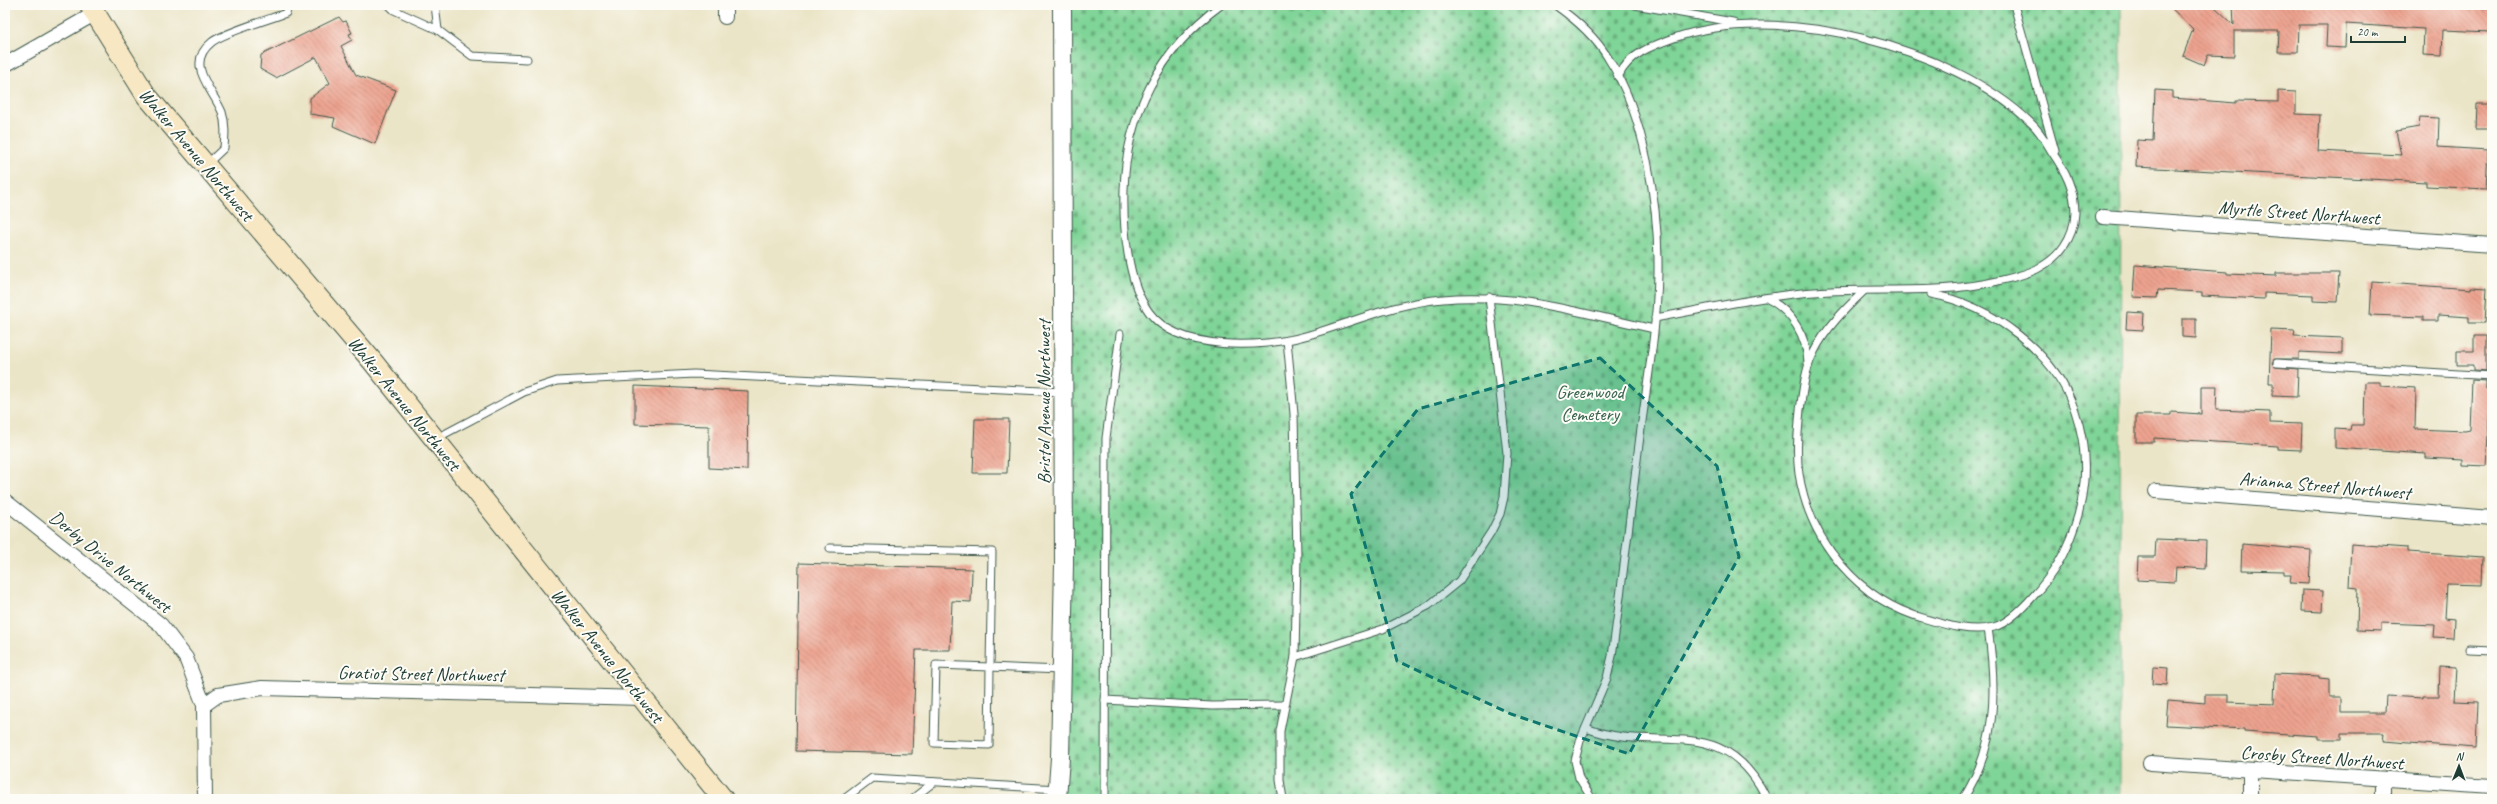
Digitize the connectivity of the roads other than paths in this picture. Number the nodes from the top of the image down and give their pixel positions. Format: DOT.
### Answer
graph roads {
  1 [pos="288,5"];
  2 [pos="389,5"];
  3 [pos="435,5"];
  4 [pos="1062,5"];
  5 [pos="1221,5"];
  6 [pos="1555,5"];
  7 [pos="1635,5"];
  8 [pos="2014,5"];
  9 [pos="92,9"];
  10 [pos="1746,24"];
  11 [pos="438,30"];
  12 [pos="527,59"];
  13 [pos="5,65"];
  14 [pos="1618,77"];
  15 [pos="2057,159"];
  16 [pos="206,165"];
  17 [pos="2103,217"];
  18 [pos="2492,245"];
  19 [pos="1864,291"];
  20 [pos="1908,291"];
  21 [pos="1489,297"];
  22 [pos="1768,299"];
  23 [pos="1655,318"];
  24 [pos="1654,329"];
  25 [pos="1120,334"];
  26 [pos="1287,340"];
  27 [pos="2277,363"];
  28 [pos="1808,367"];
  29 [pos="2492,376"];
  30 [pos="1064,392"];
  31 [pos="435,439"];
  32 [pos="2156,491"];
  33 [pos="5,501"];
  34 [pos="2492,518"];
  35 [pos="830,548"];
  36 [pos="1988,628"];
  37 [pos="2469,649"];
  38 [pos="2492,650"];
  39 [pos="1295,657"];
  40 [pos="990,667"];
  41 [pos="1061,670"];
  42 [pos="642,698"];
  43 [pos="1105,700"];
  44 [pos="204,705"];
  45 [pos="1284,705"];
  46 [pos="1586,728"];
  47 [pos="2150,763"];
  48 [pos="2250,771"];
  49 [pos="2383,780"];
  50 [pos="934,782"];
  51 [pos="2492,786"];
  52 [pos="1058,794"];
  53 [pos="206,799"];
  54 [pos="723,799"];
  55 [pos="844,799"];
  56 [pos="912,799"];
  57 [pos="1105,799"];
  58 [pos="1283,799"];
  59 [pos="1592,799"];
  60 [pos="1767,799"];
  61 [pos="1963,799"];
  62 [pos="2250,799"];
  63 [pos="2383,799"];
  1 -- 16 [label="lane"];
  2 -- 11 [label="lane"];
  3 -- 11 [label="lane"];
  4 -- 30 [label="street, Bristol Avenue Northwest"];
  5 -- 26 [label="lane"];
  6 -- 14 [label="lane"];
  7 -- 10 [label="lane"];
  8 -- 15 [label="lane"];
  9 -- 13 [label="street"];
  9 -- 16 [label="main road, Walker Avenue Northwest"];
  10 -- 14 [label="lane"];
  10 -- 15 [label="lane"];
  11 -- 12 [label="lane"];
  14 -- 23 [label="lane"];
  15 -- 20 [label="lane"];
  16 -- 31 [label="main road, Walker Avenue Northwest"];
  17 -- 18 [label="street, Myrtle Street Northwest"];
  19 -- 20 [label="lane"];
  19 -- 22 [label="lane"];
  19 -- 28 [label="lane"];
  20 -- 36 [label="lane"];
  21 -- 24 [label="lane"];
  21 -- 26 [label="lane"];
  21 -- 39 [label="lane"];
  22 -- 23 [label="lane"];
  22 -- 28 [label="lane"];
  23 -- 24 [label="lane"];
  24 -- 46 [label="lane"];
  25 -- 43 [label="lane"];
  26 -- 39 [label="lane"];
  27 -- 29 [label="lane"];
  28 -- 36 [label="lane"];
  30 -- 31 [label="lane"];
  30 -- 41 [label="street, Bristol Avenue Northwest"];
  31 -- 42 [label="main road, Walker Avenue Northwest"];
  32 -- 34 [label="street, Arianna Street Northwest"];
  33 -- 44 [label="street, Derby Drive Northwest"];
  35 -- 40 [label="lane"];
  36 -- 61 [label="lane"];
  37 -- 38 [label="lane"];
  39 -- 45 [label="lane"];
  40 -- 40 [label="lane"];
  40 -- 41 [label="lane"];
  41 -- 52 [label="street, Bristol Avenue Northwest"];
  42 -- 44 [label="street, Gratiot Street Northwest"];
  42 -- 54 [label="main road, Walker Avenue Northwest"];
  43 -- 45 [label="lane"];
  43 -- 57 [label="lane"];
  44 -- 53 [label="street, Derby Drive Northwest"];
  45 -- 58 [label="lane"];
  46 -- 59 [label="lane"];
  46 -- 60 [label="lane"];
  47 -- 48 [label="street, Crosby Street Northwest"];
  48 -- 49 [label="street, Crosby Street Northwest"];
  48 -- 62 [label="street"];
  49 -- 51 [label="street, Crosby Street Northwest"];
  49 -- 63 [label="street"];
  50 -- 52 [label="lane"];
  50 -- 55 [label="lane"];
  50 -- 56 [label="lane"];
}
